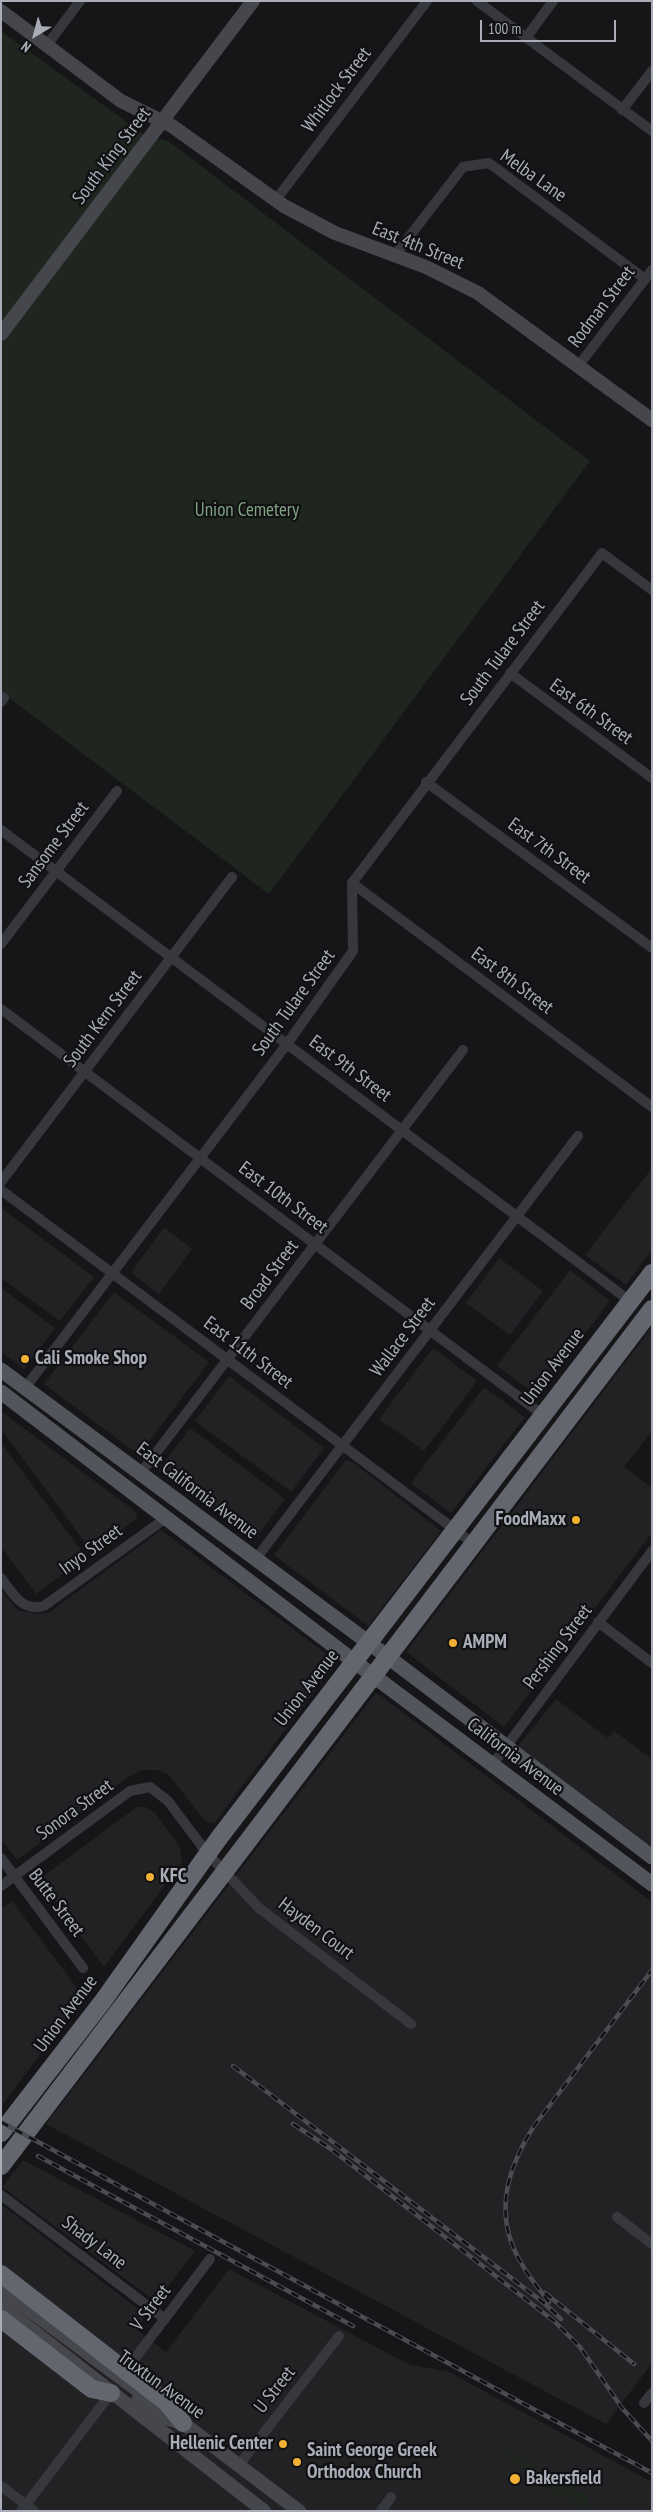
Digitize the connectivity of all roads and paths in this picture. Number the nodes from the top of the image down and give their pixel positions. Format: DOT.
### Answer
graph roads {
  1 [pos="80,1"];
  2 [pos="253,1"];
  3 [pos="427,1"];
  4 [pos="477,1"];
  5 [pos="554,1"];
  6 [pos="1,11"];
  7 [pos="526,38"];
  8 [pos="47,45"];
  9 [pos="652,71"];
  10 [pos="622,110"];
  11 [pos="162,121"];
  12 [pos="652,131"];
  13 [pos="275,201"];
  14 [pos="395,255"];
  15 [pos="652,270"];
  16 [pos="645,279"];
  17 [pos="1,334"];
  18 [pos="579,366"];
  19 [pos="652,420"];
  20 [pos="652,590"];
  21 [pos="510,673"];
  22 [pos="652,778"];
  23 [pos="426,782"];
  24 [pos="117,791"];
  25 [pos="1,830"];
  26 [pos="56,871"];
  27 [pos="232,877"];
  28 [pos="352,884"];
  29 [pos="1,944"];
  30 [pos="652,948"];
  31 [pos="172,958"];
  32 [pos="1,1009"];
  33 [pos="287,1044"];
  34 [pos="463,1050"];
  35 [pos="85,1072"];
  36 [pos="652,1107"];
  37 [pos="402,1130"];
  38 [pos="578,1136"];
  39 [pos="200,1158"];
  40 [pos="1,1182"];
  41 [pos="1,1190"];
  42 [pos="517,1216"];
  43 [pos="315,1244"];
  44 [pos="112,1273"];
  45 [pos="652,1273"];
  46 [pos="630,1301"];
  47 [pos="652,1309"];
  48 [pos="430,1330"];
  49 [pos="228,1359"];
  50 [pos="1,1370"];
  51 [pos="25,1388"];
  52 [pos="1,1393"];
  53 [pos="543,1415"];
  54 [pos="68,1420"];
  55 [pos="343,1445"];
  56 [pos="76,1449"];
  57 [pos="140,1474"];
  58 [pos="166,1518"];
  59 [pos="456,1530"];
  60 [pos="228,1539"];
  61 [pos="474,1544"];
  62 [pos="652,1551"];
  63 [pos="255,1560"];
  64 [pos="1,1578"];
  65 [pos="598,1622"];
  66 [pos="370,1643"];
  67 [pos="388,1657"];
  68 [pos="354,1662"];
  69 [pos="652,1663"];
  70 [pos="374,1676"];
  71 [pos="506,1746"];
  72 [pos="493,1764"];
  73 [pos="207,1853"];
  74 [pos="652,1857"];
  75 [pos="1,1858"];
  76 [pos="224,1872"];
  77 [pos="14,1876"];
  78 [pos="650,1880"];
  79 [pos="1,1886"];
  80 [pos="83,1968"];
  81 [pos="411,2024"];
  82 [pos="1,2134"];
  83 [pos="1,2166"];
  84 [pos="1,2195"];
  85 [pos="617,2217"];
  86 [pos="652,2244"];
  87 [pos="210,2259"];
  88 [pos="1,2274"];
  89 [pos="1,2289"];
  90 [pos="1,2306"];
  91 [pos="1,2319"];
  92 [pos="165,2319"];
  93 [pos="338,2336"];
  94 [pos="119,2380"];
  95 [pos="652,2393"];
  96 [pos="644,2403"];
  97 [pos="183,2423"];
  98 [pos="239,2465"];
  99 [pos="1,2486"];
  100 [pos="392,2497"];
  101 [pos="27,2509"];
  102 [pos="264,2511"];
  103 [pos="299,2511"];
  104 [pos="381,2511"];
  1 -- 8 [label="street"];
  2 -- 11 [label="street, South King Street"];
  3 -- 13 [label="street, Whitlock Street"];
  4 -- 7 [label="street"];
  5 -- 7 [label="street"];
  6 -- 8 [label="street, East 4th Street"];
  7 -- 10 [label="street"];
  8 -- 11 [label="street, East 4th Street"];
  9 -- 10 [label="street"];
  10 -- 12 [label="street"];
  11 -- 13 [label="street, East 4th Street"];
  11 -- 17 [label="street, South King Street"];
  13 -- 14 [label="street, East 4th Street"];
  14 -- 16 [label="street, Melba Lane"];
  14 -- 18 [label="street, East 4th Street"];
  15 -- 16 [label="street, Rodman Street"];
  16 -- 18 [label="street, Rodman Street"];
  18 -- 19 [label="street, East 4th Street"];
  20 -- 21 [label="street, South Tulare Street"];
  21 -- 22 [label="street, East 6th Street"];
  21 -- 23 [label="street, South Tulare Street"];
  23 -- 28 [label="street, South Tulare Street"];
  23 -- 30 [label="street, East 7th Street"];
  24 -- 26 [label="street, Sansome Street"];
  25 -- 26 [label="street, East 9th Street"];
  26 -- 29 [label="street, Sansome Street"];
  26 -- 31 [label="street, East 9th Street"];
  27 -- 31 [label="street, South Kern Street"];
  28 -- 33 [label="street, South Tulare Street"];
  28 -- 36 [label="street, East 8th Street"];
  31 -- 33 [label="street, East 9th Street"];
  31 -- 35 [label="street, South Kern Street"];
  32 -- 35 [label="street, East 10th Street"];
  33 -- 37 [label="street, East 9th Street"];
  33 -- 39 [label="street, South Tulare Street"];
  34 -- 37 [label="street, Broad Street"];
  35 -- 39 [label="street, East 10th Street"];
  35 -- 40 [label="street, South Kern Street"];
  37 -- 42 [label="street, East 9th Street"];
  37 -- 43 [label="street, Broad Street"];
  38 -- 42 [label="street, Wallace Street"];
  39 -- 43 [label="street, East 10th Street"];
  39 -- 44 [label="street, South Tulare Street"];
  41 -- 44 [label="street, East 11th Street"];
  42 -- 46 [label="street, East 9th Street"];
  42 -- 48 [label="street, Wallace Street"];
  43 -- 48 [label="street, East 10th Street"];
  43 -- 49 [label="street, Broad Street"];
  44 -- 49 [label="street, East 11th Street"];
  44 -- 51 [label="street, South Tulare Street"];
  45 -- 46 [label="highway, Union Avenue"];
  46 -- 53 [label="highway, Union Avenue"];
  47 -- 61 [label="highway"];
  48 -- 53 [label="street, East 10th Street"];
  48 -- 55 [label="street, Wallace Street"];
  49 -- 55 [label="street, East 11th Street"];
  49 -- 57 [label="street, Broad Street"];
  50 -- 51 [label="main road, East California Avenue"];
  51 -- 54 [label="main road, East California Avenue"];
  52 -- 54 [label="main road"];
  52 -- 56 [label="main road, East California Avenue"];
  53 -- 59 [label="highway, Union Avenue"];
  54 -- 57 [label="main road, East California Avenue"];
  55 -- 59 [label="street, East 11th Street"];
  55 -- 63 [label="street, Wallace Street"];
  56 -- 57 [label="main road"];
  56 -- 58 [label="main road, East California Avenue"];
  57 -- 60 [label="main road, East California Avenue"];
  58 -- 60 [label="main road"];
  58 -- 64 [label="street, Inyo Street"];
  58 -- 68 [label="main road, East California Avenue"];
  59 -- 61 [label="street, East 11th Street"];
  59 -- 66 [label="highway, Union Avenue"];
  60 -- 63 [label="main road, East California Avenue"];
  61 -- 67 [label="highway"];
  62 -- 65 [label="street, Pershing Street"];
  63 -- 66 [label="main road, East California Avenue"];
  65 -- 69 [label="street"];
  65 -- 71 [label="street, Pershing Street"];
  66 -- 67 [label="main road, California Avenue"];
  66 -- 68 [label="highway, Union Avenue"];
  67 -- 70 [label="highway"];
  67 -- 71 [label="main road, California Avenue"];
  68 -- 70 [label="main road, California Avenue"];
  68 -- 73 [label="highway, Union Avenue"];
  70 -- 72 [label="main road, California Avenue"];
  70 -- 76 [label="highway"];
  71 -- 72 [label="street, Pershing Street"];
  71 -- 74 [label="main road, California Avenue"];
  72 -- 78 [label="main road, California Avenue"];
  73 -- 76 [label="street, Hayden Court"];
  73 -- 77 [label="street, Sonora Street"];
  73 -- 82 [label="highway, Union Avenue"];
  75 -- 77 [label="street, Butte Street"];
  76 -- 81 [label="street, Hayden Court"];
  76 -- 83 [label="highway"];
  77 -- 79 [label="street, Sonora Street"];
  77 -- 80 [label="street, Butte Street"];
  84 -- 92 [label="street, Shady Lane"];
  85 -- 86 [label="street"];
  87 -- 92 [label="street, V Street"];
  88 -- 94 [label="highway"];
  89 -- 94 [label="street, Truxtun Avenue"];
  90 -- 94 [label="street, Truxtun Avenue"];
  91 -- 94 [label="highway"];
  92 -- 94 [label="street, V Street"];
  93 -- 98 [label="street, U Street"];
  94 -- 97 [label="highway"];
  94 -- 97 [label="street, Truxtun Avenue"];
  94 -- 101 [label="street, V Street"];
  94 -- 102 [label="street, Truxtun Avenue"];
  95 -- 96 [label="street"];
  97 -- 98 [label="street, Truxtun Avenue"];
  98 -- 103 [label="street, Truxtun Avenue"];
  99 -- 101 [label="street"];
  100 -- 104 [label="street"];
}
